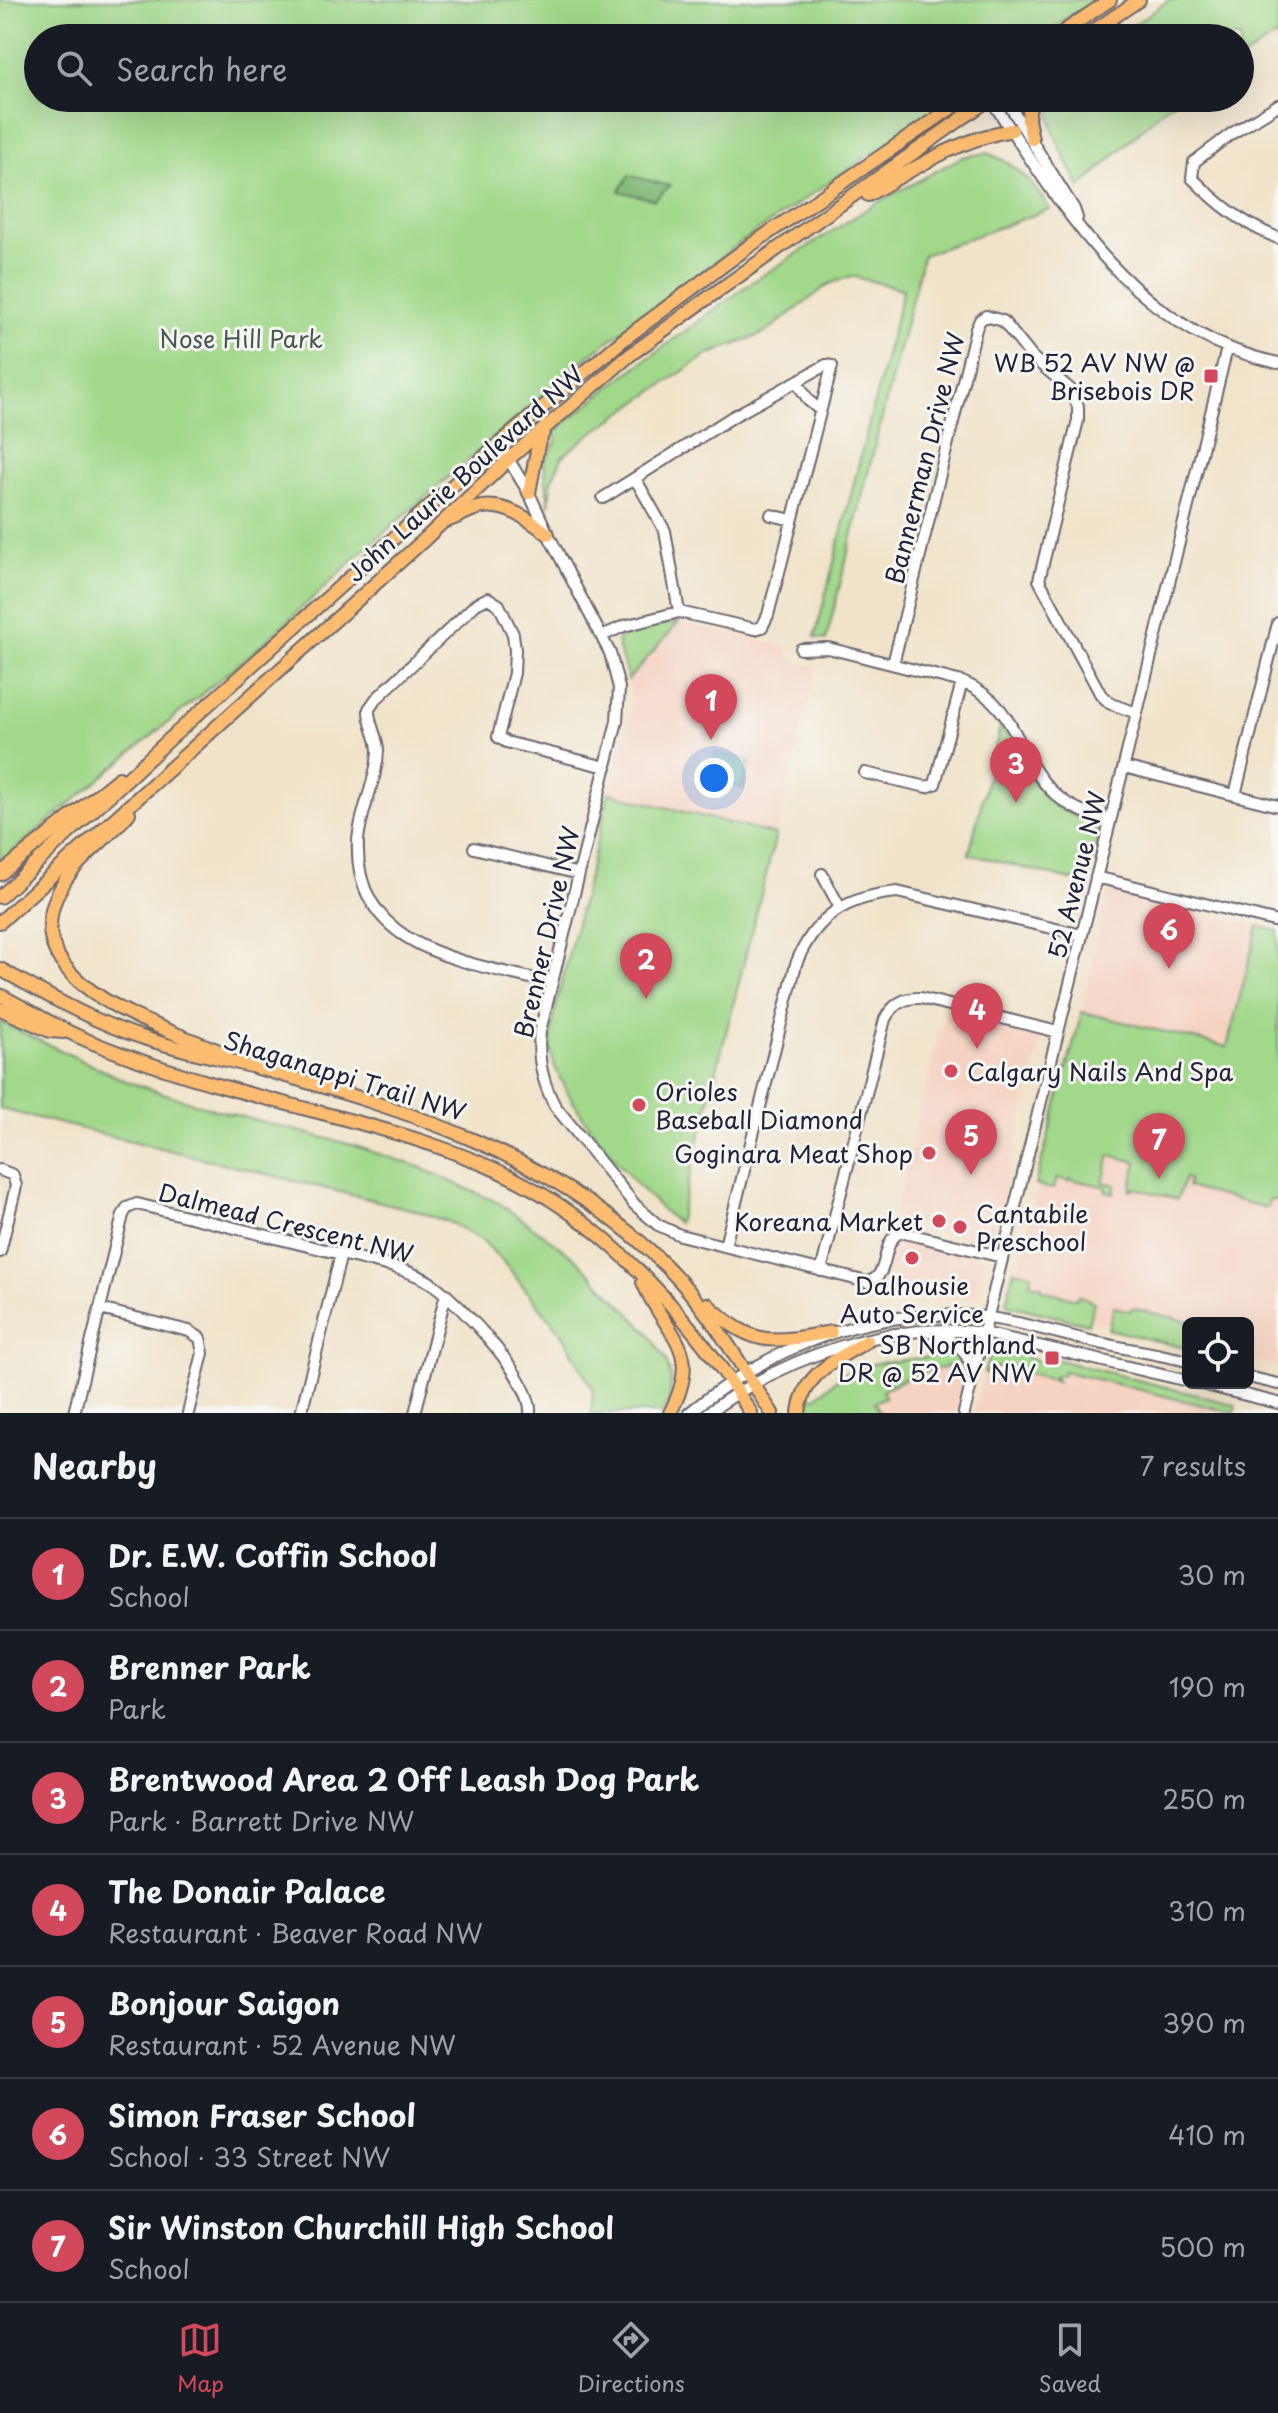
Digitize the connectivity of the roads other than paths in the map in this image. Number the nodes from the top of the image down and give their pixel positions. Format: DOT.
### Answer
graph roads {
  1 [pos="1110,0"];
  2 [pos="1139,0"];
  3 [pos="1075,24"];
  4 [pos="1104,24"];
  5 [pos="1278,105"];
  6 [pos="946,112"];
  7 [pos="971,112"];
  8 [pos="1000,112"];
  9 [pos="1014,112"];
  10 [pos="1029,112"];
  11 [pos="1012,130"];
  12 [pos="1032,139"];
  13 [pos="823,218"];
  14 [pos="1078,224"];
  15 [pos="1278,238"];
  16 [pos="1227,348"];
  17 [pos="1278,363"];
  18 [pos="797,382"];
  19 [pos="820,410"];
  20 [pos="545,428"];
  21 [pos="499,444"];
  22 [pos="510,458"];
  23 [pos="636,480"];
  24 [pos="529,493"];
  25 [pos="603,498"];
  26 [pos="771,515"];
  27 [pos="792,520"];
  28 [pos="442,521"];
  29 [pos="548,534"];
  30 [pos="679,612"];
  31 [pos="1278,623"];
  32 [pos="602,636"];
  33 [pos="801,649"];
  34 [pos="893,664"];
  35 [pos="962,682"];
  36 [pos="1137,713"];
  37 [pos="172,737"];
  38 [pos="606,767"];
  39 [pos="1124,767"];
  40 [pos="865,773"];
  41 [pos="148,788"];
  42 [pos="1235,795"];
  43 [pos="1278,806"];
  44 [pos="1110,821"];
  45 [pos="474,848"];
  46 [pos="0,874"];
  47 [pos="579,874"];
  48 [pos="822,874"];
  49 [pos="1096,877"];
  50 [pos="0,897"];
  51 [pos="839,906"];
  52 [pos="0,922"];
  53 [pos="1278,922"];
  54 [pos="1082,935"];
  55 [pos="0,969"];
  56 [pos="551,983"];
  57 [pos="0,995"];
  58 [pos="0,1009"];
  59 [pos="1058,1032"];
  60 [pos="71,1033"];
  61 [pos="258,1068"];
  62 [pos="0,1170"];
  63 [pos="725,1246"];
  64 [pos="0,1252"];
  65 [pos="341,1254"];
  66 [pos="1002,1257"];
  67 [pos="638,1271"];
  68 [pos="821,1271"];
  69 [pos="677,1278"];
  70 [pos="446,1294"];
  71 [pos="100,1309"];
  72 [pos="987,1318"];
  73 [pos="831,1332"];
  74 [pos="925,1333"];
  75 [pos="984,1333"];
  76 [pos="867,1341"];
  77 [pos="1182,1360"];
  78 [pos="974,1372"];
  79 [pos="750,1378"];
  80 [pos="1254,1378"];
  81 [pos="1182,1380"];
  82 [pos="1278,1384"];
  83 [pos="735,1387"];
  84 [pos="1221,1389"];
  85 [pos="1278,1403"];
  86 [pos="74,1413"];
  87 [pos="188,1413"];
  88 [pos="301,1413"];
  89 [pos="415,1413"];
  90 [pos="530,1413"];
  91 [pos="670,1413"];
  92 [pos="689,1413"];
  93 [pos="708,1413"];
  94 [pos="751,1413"];
  95 [pos="772,1413"];
  96 [pos="799,1413"];
  97 [pos="964,1413"];
  1 -- 3 [label="main road"];
  2 -- 4 [label="main road"];
  5 -- 15 [label="street"];
  6 -- 21 [label="main road, John Laurie Boulevard NW"];
  7 -- 13 [label="main road, John Laurie Boulevard NW"];
  8 -- 11 [label="street"];
  9 -- 12 [label="street"];
  10 -- 12 [label="main road"];
  11 -- 13 [label="main road"];
  11 -- 14 [label="street"];
  12 -- 14 [label="street"];
  13 -- 20 [label="main road, John Laurie Boulevard NW"];
  14 -- 16 [label="street"];
  16 -- 17 [label="street"];
  16 -- 36 [label="street, 52 Avenue NW"];
  18 -- 19 [label="street"];
  18 -- 19 [label="street"];
  18 -- 23 [label="street"];
  19 -- 27 [label="street"];
  20 -- 22 [label="main road, John Laurie Boulevard NW"];
  20 -- 24 [label="main road"];
  21 -- 22 [label="street, Brenner Drive NW"];
  21 -- 37 [label="main road, John Laurie Boulevard NW"];
  22 -- 24 [label="street, Brenner Drive NW"];
  22 -- 28 [label="main road, John Laurie Boulevard NW"];
  23 -- 25 [label="street"];
  23 -- 30 [label="street"];
  24 -- 29 [label="street, Brenner Drive NW"];
  26 -- 27 [label="street"];
  27 -- 30 [label="street"];
  28 -- 29 [label="main road"];
  28 -- 41 [label="main road, John Laurie Boulevard NW"];
  29 -- 32 [label="street, Brenner Drive NW"];
  30 -- 32 [label="street"];
  31 -- 42 [label="street"];
  32 -- 38 [label="street, Brenner Drive NW"];
  33 -- 34 [label="street"];
  34 -- 35 [label="street"];
  34 -- 36 [label="street, Bannerman Drive NW"];
  35 -- 40 [label="street"];
  35 -- 44 [label="street"];
  36 -- 39 [label="street, 52 Avenue NW"];
  37 -- 46 [label="main road"];
  37 -- 50 [label="main road, John Laurie Boulevard NW"];
  38 -- 47 [label="street, Brenner Drive NW"];
  38 -- 56 [label="street"];
  39 -- 42 [label="street"];
  39 -- 44 [label="street, 52 Avenue NW"];
  41 -- 52 [label="main road, John Laurie Boulevard NW"];
  41 -- 61 [label="main road"];
  42 -- 43 [label="street"];
  44 -- 49 [label="street, 52 Avenue NW"];
  45 -- 47 [label="street"];
  47 -- 56 [label="street, Brenner Drive NW"];
  48 -- 51 [label="street"];
  49 -- 53 [label="street"];
  49 -- 54 [label="street, 52 Avenue NW"];
  51 -- 54 [label="street"];
  51 -- 63 [label="street"];
  54 -- 59 [label="street, 52 Avenue NW"];
  55 -- 61 [label="main road, Shaganappi Trail NW"];
  56 -- 63 [label="street, Brenner Drive NW"];
  57 -- 60 [label="main road, Shaganappi Trail NW"];
  58 -- 60 [label="main road"];
  59 -- 66 [label="street, 52 Avenue NW"];
  59 -- 68 [label="street"];
  60 -- 67 [label="main road, Shaganappi Trail NW"];
  61 -- 69 [label="main road, Shaganappi Trail NW"];
  62 -- 64 [label="street"];
  63 -- 68 [label="street, Brenner Drive NW"];
  65 -- 70 [label="street, Dalmead Crescent NW"];
  65 -- 71 [label="street, Dalmead Crescent NW"];
  65 -- 88 [label="street"];
  66 -- 68 [label="street, Brenner Drive NW"];
  66 -- 72 [label="street, 52 Avenue NW"];
  67 -- 83 [label="main road, Shaganappi Trail NW"];
  67 -- 91 [label="main road"];
  69 -- 73 [label="main road"];
  69 -- 79 [label="main road, Shaganappi Trail NW"];
  70 -- 89 [label="street"];
  70 -- 90 [label="street, Dalmead Crescent NW"];
  71 -- 86 [label="street, Dalmead Crescent NW"];
  71 -- 87 [label="street"];
  72 -- 73 [label="street"];
  72 -- 75 [label="street, 52 Avenue NW"];
  72 -- 77 [label="street"];
  73 -- 79 [label="street"];
  74 -- 75 [label="street"];
  74 -- 76 [label="street"];
  74 -- 78 [label="street"];
  75 -- 78 [label="street, 52 Avenue NW"];
  75 -- 81 [label="street"];
  76 -- 79 [label="street"];
  76 -- 96 [label="main road"];
  78 -- 97 [label="street, 52 Avenue NW"];
  79 -- 83 [label="street"];
  79 -- 95 [label="main road, Shaganappi Trail NW"];
  80 -- 82 [label="street"];
  83 -- 92 [label="street"];
  83 -- 93 [label="street"];
  83 -- 94 [label="main road, Shaganappi Trail NW"];
  84 -- 85 [label="street"];
}
